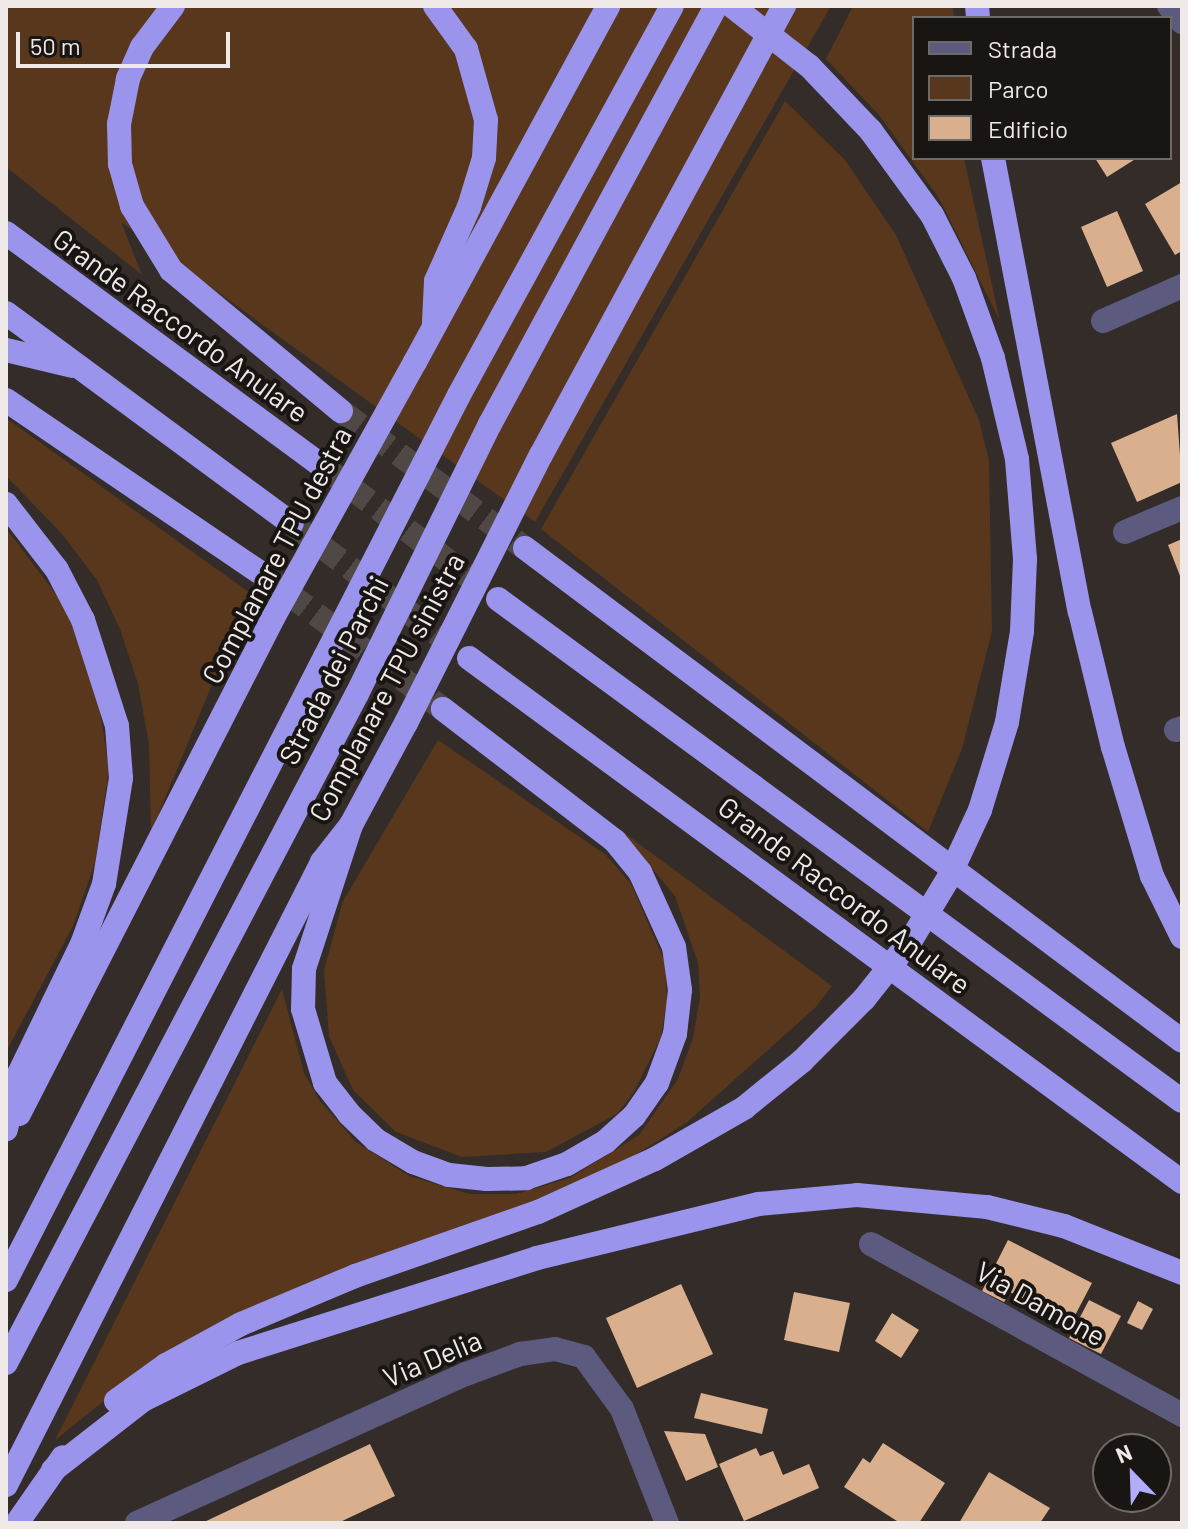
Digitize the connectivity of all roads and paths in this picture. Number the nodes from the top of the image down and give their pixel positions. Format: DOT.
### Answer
graph roads {
  1 [pos="173,6"];
  2 [pos="435,6"];
  3 [pos="608,6"];
  4 [pos="672,6"];
  5 [pos="716,6"];
  6 [pos="732,6"];
  7 [pos="784,6"];
  8 [pos="1169,6"];
  9 [pos="1182,22"];
  10 [pos="993,160"];
  11 [pos="6,233"];
  12 [pos="1182,286"];
  13 [pos="6,313"];
  14 [pos="1103,321"];
  15 [pos="433,328"];
  16 [pos="6,350"];
  17 [pos="80,368"];
  18 [pos="6,400"];
  19 [pos="341,411"];
  20 [pos="321,465"];
  21 [pos="6,504"];
  22 [pos="1182,508"];
  23 [pos="292,524"];
  24 [pos="1125,532"];
  25 [pos="525,548"];
  26 [pos="258,571"];
  27 [pos="498,599"];
  28 [pos="469,658"];
  29 [pos="443,709"];
  30 [pos="351,825"];
  31 [pos="1182,937"];
  32 [pos="1182,1041"];
  33 [pos="1182,1101"];
  34 [pos="6,1129"];
  35 [pos="6,1139"];
  36 [pos="1182,1182"];
  37 [pos="871,1244"];
  38 [pos="1182,1273"];
  39 [pos="6,1280"];
  40 [pos="6,1363"];
  41 [pos="1182,1415"];
  42 [pos="53,1470"];
  43 [pos="6,1485"];
  44 [pos="17,1523"];
  45 [pos="137,1523"];
  46 [pos="667,1523"];
  1 -- 19 [label="highway"];
  2 -- 15 [label="highway"];
  3 -- 15 [label="highway, Complanare TPU destra"];
  4 -- 39 [label="highway, Strada dei Parchi, bridge"];
  5 -- 40 [label="highway, Strada dei Parchi, bridge"];
  6 -- 42 [label="highway, bridge"];
  7 -- 30 [label="highway, Complanare TPU sinistra, bridge"];
  8 -- 9 [label="street"];
  10 -- 31 [label="highway"];
  11 -- 20 [label="highway, Grande Raccordo Anulare"];
  12 -- 14 [label="street"];
  13 -- 17 [label="highway"];
  15 -- 35 [label="highway, Complanare TPU destra, bridge"];
  16 -- 17 [label="highway"];
  17 -- 23 [label="highway"];
  18 -- 26 [label="highway"];
  21 -- 34 [label="highway"];
  22 -- 24 [label="street"];
  25 -- 32 [label="highway"];
  27 -- 33 [label="highway, Grande Raccordo Anulare"];
  28 -- 36 [label="highway, Grande Raccordo Anulare"];
  29 -- 30 [label="highway"];
  30 -- 43 [label="highway, Complanare TPU sinistra"];
  37 -- 41 [label="street, Via Damone"];
  38 -- 42 [label="highway"];
  42 -- 44 [label="highway"];
  45 -- 46 [label="street, Via Delia"];
}
